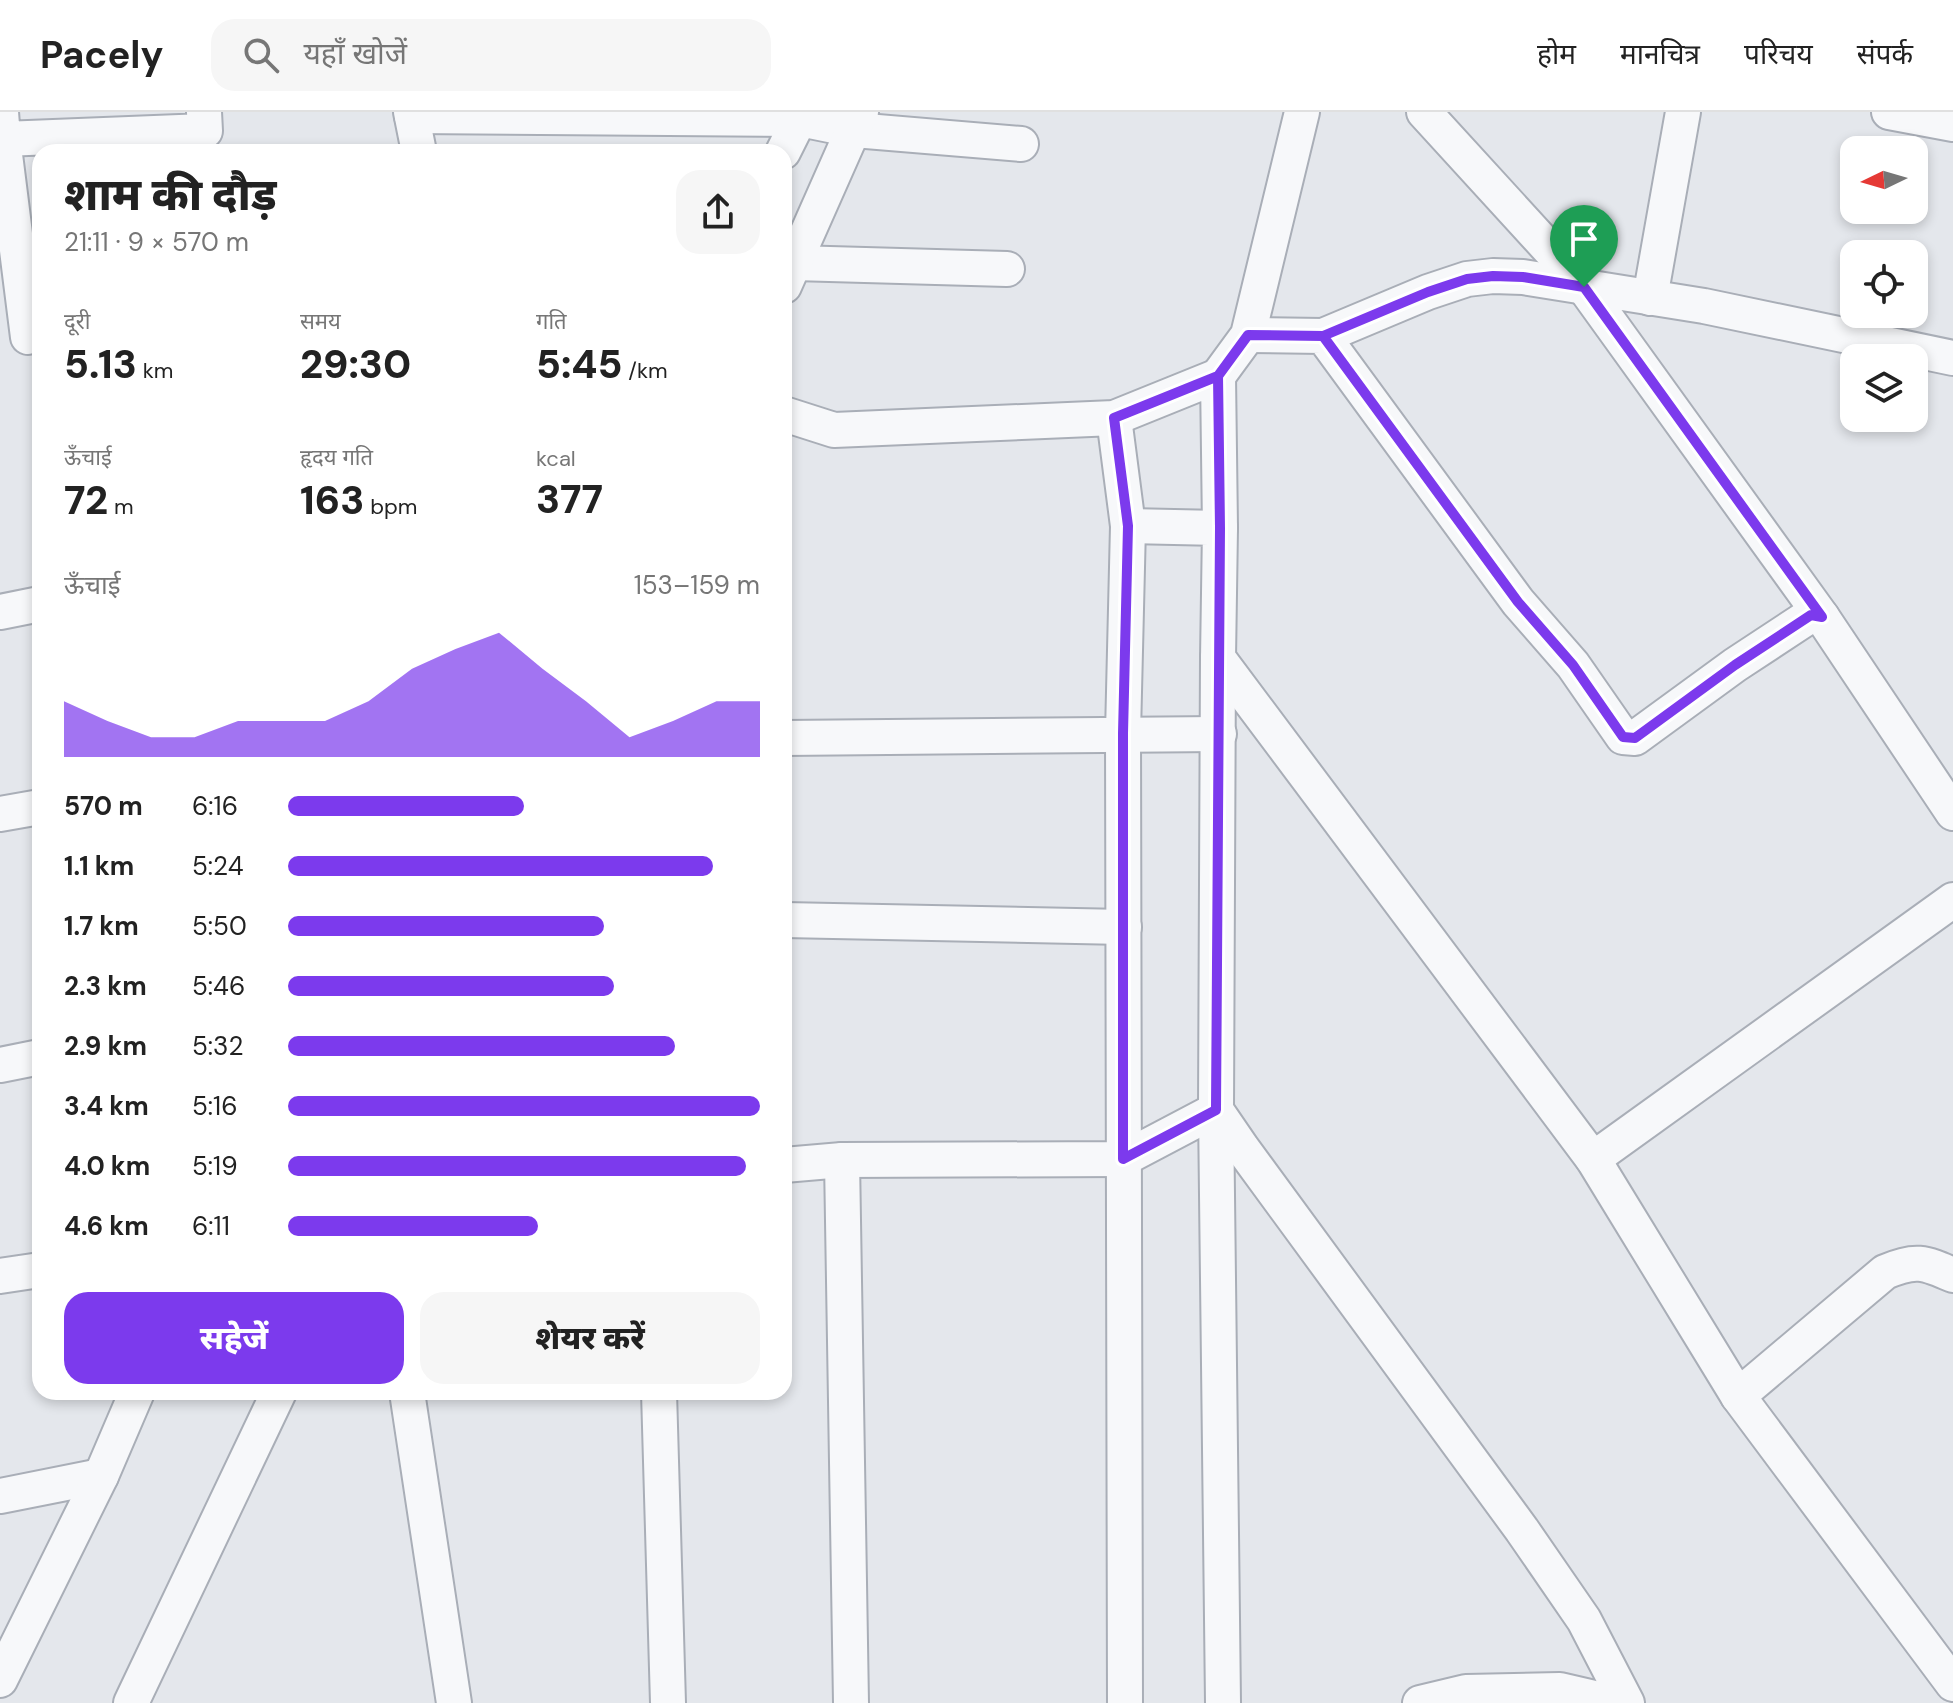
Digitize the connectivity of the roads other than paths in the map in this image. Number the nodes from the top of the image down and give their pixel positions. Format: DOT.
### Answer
graph roads {
  1 [pos="204,112"];
  2 [pos="1302,112"];
  3 [pos="1424,112"];
  4 [pos="1683,112"];
  5 [pos="1889,112"];
  6 [pos="411,114"];
  7 [pos="802,115"];
  8 [pos="858,121"];
  9 [pos="1953,124"];
  10 [pos="2,126"];
  11 [pos="417,144"];
  12 [pos="787,144"];
  13 [pos="1021,144"];
  14 [pos="792,267"];
  15 [pos="1007,269"];
  16 [pos="792,274"];
  17 [pos="1584,287"];
  18 [pos="1650,298"];
  19 [pos="1248,335"];
  20 [pos="1323,336"];
  21 [pos="23,338"];
  22 [pos="1953,358"];
  23 [pos="1218,376"];
  24 [pos="792,417"];
  25 [pos="1114,418"];
  26 [pos="1128,526"];
  27 [pos="1220,528"];
  28 [pos="32,606"];
  29 [pos="0,612"];
  30 [pos="1822,617"];
  31 [pos="1218,658"];
  32 [pos="1123,733"];
  33 [pos="1219,734"];
  34 [pos="792,738"];
  35 [pos="32,808"];
  36 [pos="1953,813"];
  37 [pos="0,814"];
  38 [pos="1953,900"];
  39 [pos="792,920"];
  40 [pos="1124,927"];
  41 [pos="32,1059"];
  42 [pos="0,1065"];
  43 [pos="1216,1110"];
  44 [pos="1123,1159"];
  45 [pos="1593,1159"];
  46 [pos="842,1160"];
  47 [pos="792,1164"];
  48 [pos="32,1271"];
  49 [pos="1953,1275"];
  50 [pos="0,1276"];
  51 [pos="1738,1396"];
  52 [pos="134,1400"];
  53 [pos="275,1400"];
  54 [pos="408,1400"];
  55 [pos="659,1400"];
  56 [pos="101,1476"];
  57 [pos="0,1496"];
  58 [pos="0,1680"];
  59 [pos="1953,1684"];
  60 [pos="131,1703"];
  61 [pos="454,1703"];
  62 [pos="668,1703"];
  63 [pos="851,1703"];
  64 [pos="1125,1703"];
  65 [pos="1223,1703"];
  66 [pos="1420,1703"];
  67 [pos="1616,1703"];
  68 [pos="1627,1703"];
  1 -- 10 [label="street"];
  2 -- 19 [label="street"];
  3 -- 17 [label="street"];
  4 -- 18 [label="street"];
  5 -- 9 [label="street"];
  6 -- 7 [label="street"];
  6 -- 11 [label="street"];
  7 -- 8 [label="street"];
  7 -- 12 [label="street"];
  8 -- 13 [label="street"];
  8 -- 14 [label="street"];
  10 -- 21 [label="street"];
  15 -- 16 [label="street"];
  17 -- 18 [label="street"];
  17 -- 20 [label="street"];
  17 -- 30 [label="street"];
  18 -- 22 [label="street"];
  19 -- 20 [label="street"];
  19 -- 23 [label="street"];
  20 -- 30 [label="street"];
  23 -- 25 [label="street"];
  23 -- 27 [label="street"];
  24 -- 25 [label="street"];
  25 -- 26 [label="street"];
  26 -- 27 [label="street"];
  26 -- 32 [label="street"];
  27 -- 31 [label="street"];
  28 -- 29 [label="street"];
  30 -- 36 [label="street"];
  31 -- 33 [label="street"];
  31 -- 45 [label="street"];
  32 -- 33 [label="street"];
  32 -- 34 [label="street"];
  32 -- 40 [label="street"];
  33 -- 43 [label="street"];
  35 -- 37 [label="street"];
  38 -- 45 [label="street"];
  39 -- 40 [label="street"];
  40 -- 44 [label="street"];
  41 -- 42 [label="street"];
  43 -- 44 [label="street"];
  43 -- 65 [label="street"];
  43 -- 68 [label="street"];
  44 -- 46 [label="street"];
  44 -- 64 [label="street"];
  45 -- 51 [label="street"];
  46 -- 47 [label="street"];
  46 -- 63 [label="street"];
  48 -- 50 [label="street"];
  49 -- 51 [label="street"];
  51 -- 59 [label="street"];
  52 -- 56 [label="street"];
  53 -- 60 [label="street"];
  54 -- 61 [label="street"];
  55 -- 62 [label="street"];
  56 -- 57 [label="street"];
  56 -- 58 [label="street"];
  66 -- 67 [label="street"];
}
